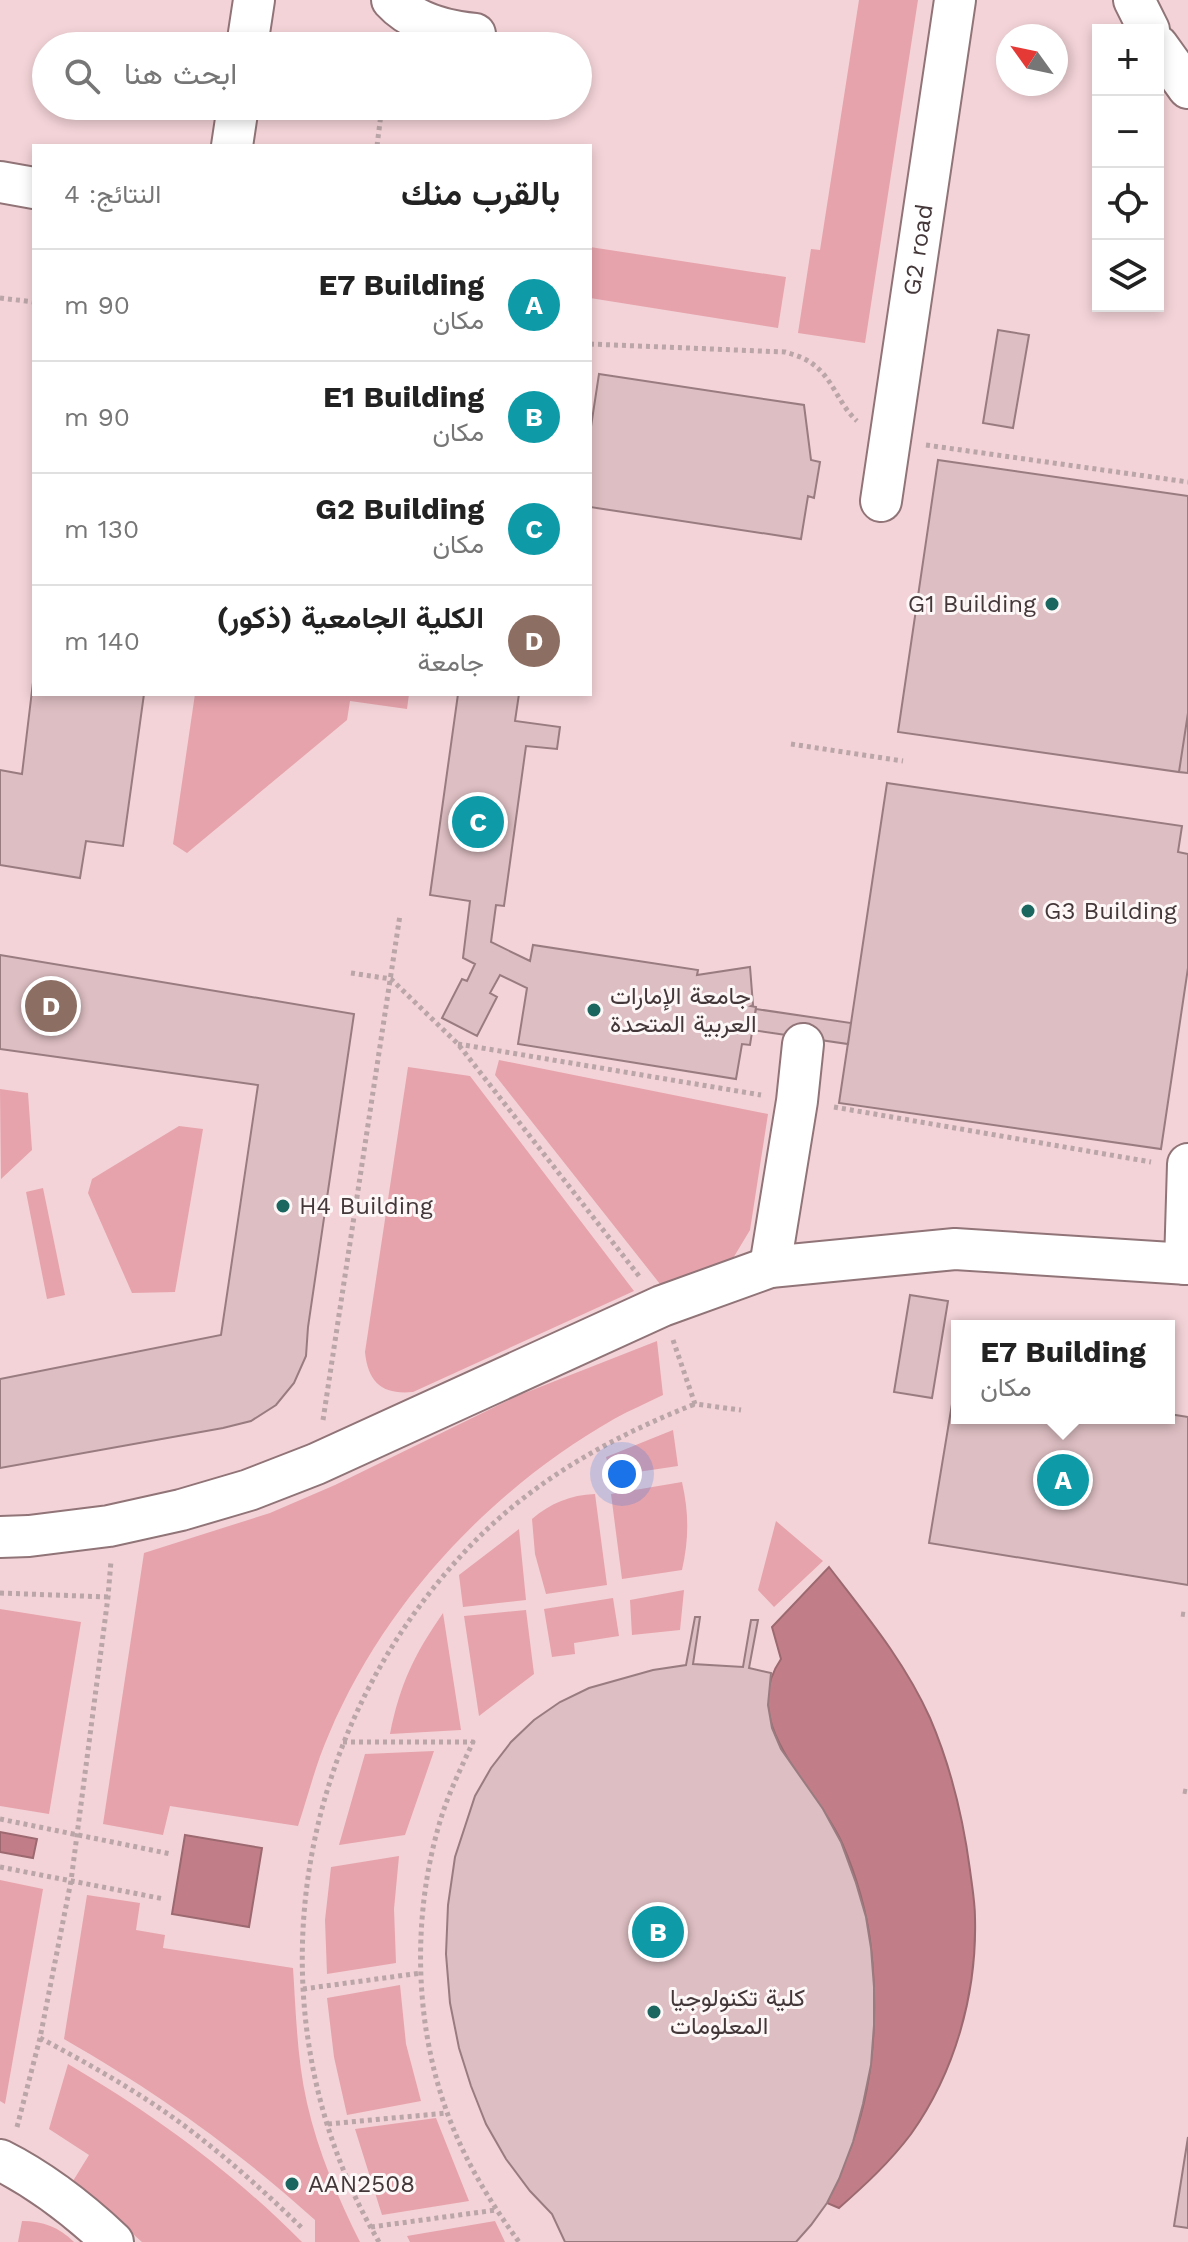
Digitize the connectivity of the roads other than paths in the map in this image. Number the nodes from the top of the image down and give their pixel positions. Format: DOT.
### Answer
graph roads {
  1 [pos="254,0"];
  2 [pos="392,0"];
  3 [pos="955,0"];
  4 [pos="1134,0"];
  5 [pos="1146,24"];
  6 [pos="249,32"];
  7 [pos="456,32"];
  8 [pos="1164,54"];
  9 [pos="1188,88"];
  10 [pos="236,120"];
  11 [pos="232,144"];
  12 [pos="0,182"];
  13 [pos="32,188"];
  14 [pos="881,501"];
  15 [pos="803,1044"];
  16 [pos="1188,1164"];
  17 [pos="1186,1264"];
  18 [pos="770,1267"];
  19 [pos="0,1537"];
  20 [pos="3,2162"];
  21 [pos="113,2242"];
  1 -- 6 [label="street"];
  2 -- 7 [label="street"];
  3 -- 14 [label="street, G2 road"];
  4 -- 5 [label="street"];
  8 -- 9 [label="street"];
  10 -- 11 [label="street"];
  12 -- 13 [label="street"];
  15 -- 18 [label="street"];
  16 -- 17 [label="street"];
  17 -- 18 [label="street"];
  18 -- 19 [label="street"];
  20 -- 21 [label="street"];
}
